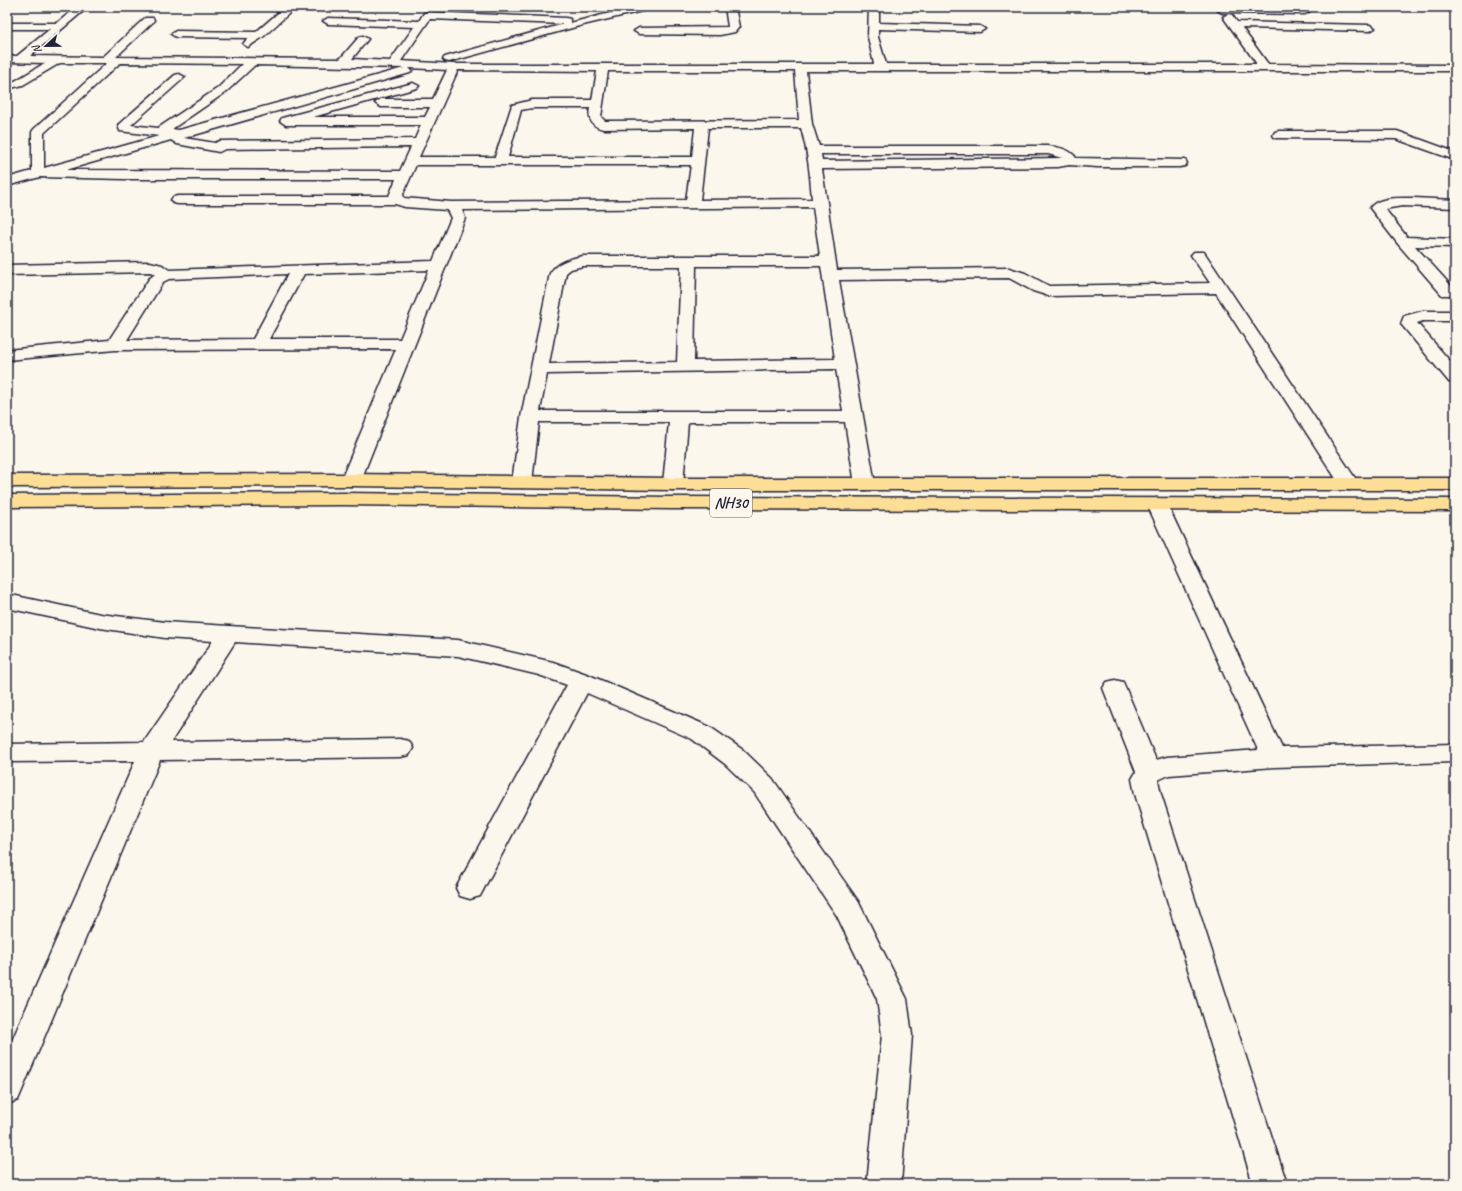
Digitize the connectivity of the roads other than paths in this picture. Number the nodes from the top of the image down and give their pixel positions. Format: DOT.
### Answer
graph roads {
  1 [pos="84,7"];
  2 [pos="290,7"];
  3 [pos="436,7"];
  4 [pos="644,7"];
  5 [pos="730,7"];
  6 [pos="874,7"];
  7 [pos="1221,9"];
  8 [pos="612,11"];
  9 [pos="1305,11"];
  10 [pos="149,20"];
  11 [pos="424,20"];
  12 [pos="328,21"];
  13 [pos="585,22"];
  14 [pos="1234,25"];
  15 [pos="7,26"];
  16 [pos="60,26"];
  17 [pos="873,26"];
  18 [pos="1370,28"];
  19 [pos="980,29"];
  20 [pos="176,34"];
  21 [pos="259,35"];
  22 [pos="363,39"];
  23 [pos="7,59"];
  24 [pos="20,59"];
  25 [pos="57,60"];
  26 [pos="112,60"];
  27 [pos="230,60"];
  28 [pos="252,61"];
  29 [pos="344,62"];
  30 [pos="393,65"];
  31 [pos="424,66"];
  32 [pos="603,66"];
  33 [pos="800,66"];
  34 [pos="454,67"];
  35 [pos="881,68"];
  36 [pos="1265,68"];
  37 [pos="1455,68"];
  38 [pos="179,77"];
  39 [pos="7,86"];
  40 [pos="413,86"];
  41 [pos="355,102"];
  42 [pos="438,103"];
  43 [pos="597,104"];
  44 [pos="429,122"];
  45 [pos="806,124"];
  46 [pos="702,125"];
  47 [pos="160,132"];
  48 [pos="179,134"];
  49 [pos="1278,135"];
  50 [pos="420,143"];
  51 [pos="1455,156"];
  52 [pos="814,158"];
  53 [pos="412,161"];
  54 [pos="500,161"];
  55 [pos="698,161"];
  56 [pos="1180,163"];
  57 [pos="39,173"];
  58 [pos="405,175"];
  59 [pos="7,182"];
  60 [pos="178,200"];
  61 [pos="397,200"];
  62 [pos="819,203"];
  63 [pos="693,204"];
  64 [pos="1455,204"];
  65 [pos="451,206"];
  66 [pos="1403,241"];
  67 [pos="1455,244"];
  68 [pos="1198,255"];
  69 [pos="689,261"];
  70 [pos="439,265"];
  71 [pos="829,268"];
  72 [pos="299,269"];
  73 [pos="7,270"];
  74 [pos="166,275"];
  75 [pos="1221,288"];
  76 [pos="1448,292"];
  77 [pos="1455,316"];
  78 [pos="407,344"];
  79 [pos="115,345"];
  80 [pos="258,345"];
  81 [pos="7,355"];
  82 [pos="844,364"];
  83 [pos="685,367"];
  84 [pos="539,369"];
  85 [pos="1455,378"];
  86 [pos="679,416"];
  87 [pos="852,416"];
  88 [pos="530,417"];
  89 [pos="351,480"];
  90 [pos="7,481"];
  91 [pos="522,482"];
  92 [pos="673,484"];
  93 [pos="865,484"];
  94 [pos="1349,484"];
  95 [pos="1455,484"];
  96 [pos="7,501"];
  97 [pos="1157,504"];
  98 [pos="1455,505"];
  99 [pos="7,601"];
  100 [pos="229,634"];
  101 [pos="581,681"];
  102 [pos="1115,688"];
  103 [pos="400,748"];
  104 [pos="151,752"];
  105 [pos="7,753"];
  106 [pos="1455,753"];
  107 [pos="1274,758"];
  108 [pos="1149,772"];
  109 [pos="470,888"];
  110 [pos="7,1089"];
  111 [pos="884,1184"];
  112 [pos="1270,1184"];
  1 -- 16 [label="street"];
  2 -- 21 [label="street"];
  3 -- 11 [label="street"];
  4 -- 5 [label="street"];
  4 -- 8 [label="street"];
  6 -- 17 [label="street"];
  7 -- 9 [label="street"];
  7 -- 14 [label="street"];
  8 -- 13 [label="street"];
  10 -- 26 [label="street"];
  11 -- 12 [label="street"];
  11 -- 13 [label="street"];
  11 -- 30 [label="street"];
  13 -- 31 [label="street"];
  14 -- 18 [label="street"];
  14 -- 36 [label="street"];
  15 -- 16 [label="street"];
  16 -- 24 [label="street"];
  17 -- 19 [label="street"];
  17 -- 35 [label="street"];
  20 -- 21 [label="street"];
  21 -- 27 [label="street"];
  22 -- 29 [label="street"];
  23 -- 24 [label="street"];
  24 -- 25 [label="street"];
  25 -- 26 [label="street"];
  25 -- 39 [label="street"];
  26 -- 27 [label="street"];
  26 -- 57 [label="street"];
  27 -- 28 [label="street"];
  28 -- 29 [label="street"];
  28 -- 47 [label="street"];
  29 -- 30 [label="street"];
  30 -- 31 [label="street"];
  31 -- 34 [label="street"];
  31 -- 48 [label="street"];
  32 -- 33 [label="street"];
  32 -- 34 [label="street"];
  32 -- 43 [label="street"];
  33 -- 35 [label="street"];
  33 -- 45 [label="street"];
  34 -- 42 [label="street"];
  35 -- 36 [label="street"];
  36 -- 37 [label="street"];
  38 -- 47 [label="street"];
  40 -- 41 [label="street"];
  41 -- 42 [label="street"];
  41 -- 44 [label="street"];
  42 -- 44 [label="street"];
  43 -- 46 [label="street"];
  43 -- 54 [label="street"];
  44 -- 50 [label="street"];
  45 -- 46 [label="street"];
  45 -- 52 [label="street"];
  46 -- 55 [label="street"];
  47 -- 48 [label="street"];
  48 -- 50 [label="street"];
  48 -- 57 [label="street"];
  49 -- 51 [label="street"];
  50 -- 53 [label="street"];
  52 -- 56 [label="street"];
  52 -- 62 [label="street"];
  53 -- 54 [label="street"];
  53 -- 58 [label="street"];
  54 -- 55 [label="street"];
  55 -- 63 [label="street"];
  57 -- 58 [label="street"];
  57 -- 59 [label="street"];
  58 -- 61 [label="street"];
  60 -- 61 [label="street"];
  61 -- 65 [label="street"];
  62 -- 63 [label="street"];
  62 -- 71 [label="street"];
  63 -- 65 [label="street"];
  64 -- 66 [label="street"];
  65 -- 70 [label="street"];
  66 -- 67 [label="street"];
  66 -- 76 [label="street"];
  68 -- 75 [label="street"];
  69 -- 71 [label="street"];
  69 -- 83 [label="street"];
  69 -- 84 [label="street"];
  70 -- 72 [label="street"];
  70 -- 78 [label="street"];
  71 -- 75 [label="street"];
  71 -- 82 [label="street"];
  72 -- 74 [label="street"];
  72 -- 80 [label="street"];
  73 -- 74 [label="street"];
  74 -- 79 [label="street"];
  75 -- 94 [label="street"];
  77 -- 85 [label="street"];
  78 -- 80 [label="street"];
  78 -- 89 [label="street"];
  79 -- 80 [label="street"];
  79 -- 81 [label="street"];
  82 -- 83 [label="street"];
  82 -- 87 [label="street"];
  83 -- 84 [label="street"];
  84 -- 88 [label="street"];
  86 -- 87 [label="street"];
  86 -- 88 [label="street"];
  86 -- 92 [label="street"];
  87 -- 93 [label="street"];
  88 -- 91 [label="street"];
  89 -- 90 [label="highway, NH30"];
  89 -- 91 [label="highway, NH30"];
  91 -- 92 [label="highway, NH30"];
  92 -- 93 [label="highway, NH30"];
  93 -- 94 [label="highway, NH30"];
  94 -- 95 [label="highway, NH30"];
  96 -- 97 [label="highway, NH30"];
  97 -- 98 [label="highway, NH30"];
  97 -- 107 [label="street"];
  99 -- 100 [label="street"];
  100 -- 101 [label="street"];
  100 -- 104 [label="street"];
  101 -- 109 [label="street"];
  101 -- 111 [label="street"];
  102 -- 108 [label="street"];
  103 -- 104 [label="street"];
  104 -- 105 [label="street"];
  104 -- 110 [label="street"];
  106 -- 107 [label="street"];
  107 -- 108 [label="street"];
  108 -- 112 [label="street"];
}
